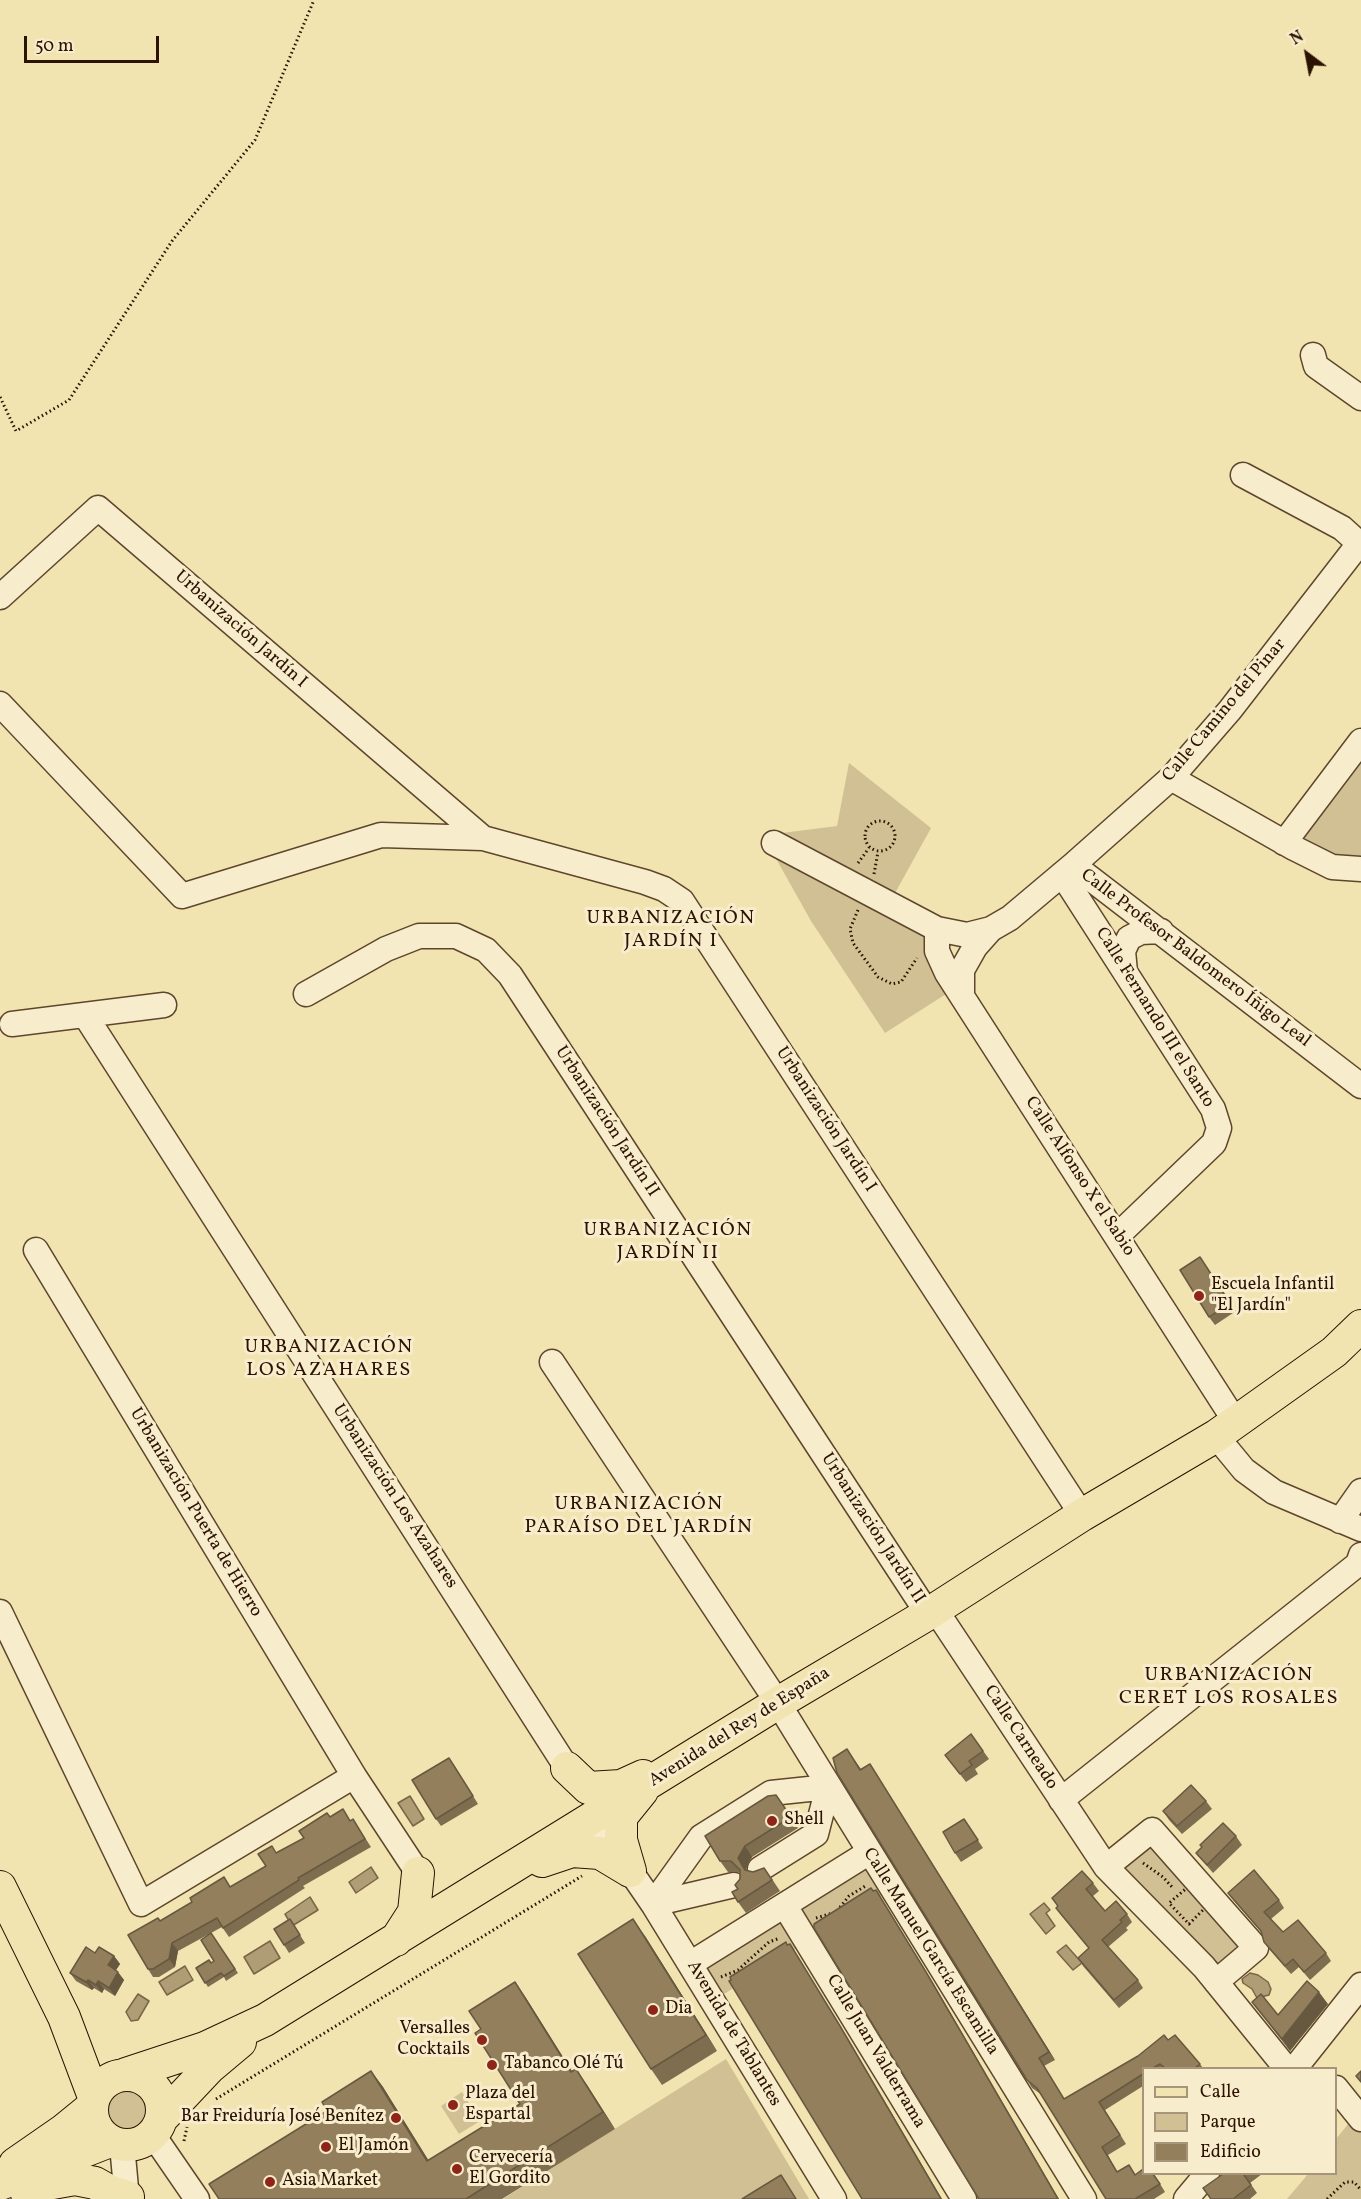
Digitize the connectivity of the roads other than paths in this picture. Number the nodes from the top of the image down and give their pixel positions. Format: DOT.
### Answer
graph roads {
  1 [pos="1313,355"];
  2 [pos="1361,398"];
  3 [pos="1243,474"];
  4 [pos="1360,543"];
  5 [pos="0,597"];
  6 [pos="0,704"];
  7 [pos="1361,741"];
  8 [pos="1171,778"];
  9 [pos="483,838"];
  10 [pos="774,843"];
  11 [pos="1284,843"];
  12 [pos="1361,869"];
  13 [pos="1067,870"];
  14 [pos="991,930"];
  15 [pos="1161,931"];
  16 [pos="937,940"];
  17 [pos="1125,972"];
  18 [pos="306,994"];
  19 [pos="962,995"];
  20 [pos="164,1005"];
  21 [pos="86,1015"];
  22 [pos="12,1023"];
  23 [pos="1361,1086"];
  24 [pos="1117,1236"];
  25 [pos="36,1250"];
  26 [pos="1361,1326"];
  27 [pos="552,1362"];
  28 [pos="1226,1428"];
  29 [pos="1361,1491"];
  30 [pos="1082,1515"];
  31 [pos="1351,1525"];
  32 [pos="1361,1555"];
  33 [pos="931,1611"];
  34 [pos="0,1612"];
  35 [pos="778,1703"];
  36 [pos="702,1751"];
  37 [pos="567,1768"];
  38 [pos="354,1776"];
  39 [pos="648,1785"];
  40 [pos="828,1787"];
  41 [pos="1061,1800"];
  42 [pos="594,1818"];
  43 [pos="566,1835"];
  44 [pos="868,1853"];
  45 [pos="1114,1861"];
  46 [pos="760,1869"];
  47 [pos="609,1871"];
  48 [pos="418,1873"];
  49 [pos="734,1885"];
  50 [pos="0,1887"];
  51 [pos="477,1891"];
  52 [pos="653,1904"];
  53 [pos="785,1906"];
  54 [pos="428,1921"];
  55 [pos="396,1940"];
  56 [pos="690,1964"];
  57 [pos="1216,1982"];
  58 [pos="1361,1985"];
  59 [pos="64,2017"];
  60 [pos="265,2020"];
  61 [pos="1307,2064"];
  62 [pos="1285,2067"];
  63 [pos="122,2075"];
  64 [pos="1337,2090"];
  65 [pos="93,2102"];
  66 [pos="1361,2119"];
  67 [pos="172,2127"];
  68 [pos="110,2143"];
  69 [pos="0,2174"];
  70 [pos="1207,2175"];
  71 [pos="0,2184"];
  72 [pos="0,2193"];
  73 [pos="186,2193"];
  74 [pos="130,2198"];
  75 [pos="18,2199"];
  76 [pos="834,2199"];
  77 [pos="964,2199"];
  78 [pos="1084,2199"];
  79 [pos="1186,2199"];
  1 -- 2 [label="street"];
  3 -- 4 [label="street"];
  4 -- 8 [label="street, Calle Camino del Pinar"];
  5 -- 9 [label="street, Urbanización Jardín I"];
  6 -- 9 [label="street, Urbanización Jardín I"];
  7 -- 11 [label="street"];
  8 -- 11 [label="street"];
  8 -- 13 [label="street, Calle Camino del Pinar"];
  9 -- 30 [label="street, Urbanización Jardín I"];
  10 -- 16 [label="street"];
  11 -- 12 [label="street"];
  13 -- 14 [label="street, Calle Profesor Baldomero Íñigo Leal"];
  13 -- 15 [label="street, Calle Profesor Baldomero Íñigo Leal"];
  13 -- 17 [label="street, Calle Fernando III el Santo"];
  14 -- 16 [label="street"];
  14 -- 19 [label="street, Calle Profesor Baldomero Íñigo Leal"];
  15 -- 17 [label="street"];
  15 -- 23 [label="street, Calle Profesor Baldomero Íñigo Leal"];
  16 -- 19 [label="street, Calle Alfonso X el Sabio"];
  17 -- 24 [label="street, Calle Fernando III el Santo"];
  18 -- 33 [label="street, Urbanización Jardín II"];
  19 -- 24 [label="street, Calle Alfonso X el Sabio"];
  20 -- 21 [label="street"];
  21 -- 22 [label="street"];
  21 -- 37 [label="street, Urbanización Los Azahares"];
  24 -- 28 [label="street, Calle Alfonso X el Sabio"];
  25 -- 38 [label="street, Urbanización Puerta de Hierro"];
  26 -- 28 [label="main road, Avenida del Rey de España"];
  27 -- 35 [label="street"];
  28 -- 30 [label="main road, Avenida del Rey de España"];
  28 -- 31 [label="street, Calle Alfonso X el Sabio"];
  29 -- 31 [label="street"];
  30 -- 33 [label="main road, Avenida del Rey de España"];
  32 -- 41 [label="street"];
  33 -- 35 [label="main road, Avenida del Rey de España"];
  33 -- 41 [label="street, Calle Carneado"];
  34 -- 38 [label="street"];
  35 -- 36 [label="main road, Avenida del Rey de España"];
  35 -- 40 [label="street, Calle Manuel García Escamilla"];
  36 -- 37 [label="main road"];
  36 -- 39 [label="main road, Avenida del Rey de España"];
  37 -- 43 [label="main road"];
  38 -- 48 [label="street, Urbanización Puerta de Hierro"];
  39 -- 42 [label="main road, Avenida del Rey de España"];
  39 -- 47 [label="main road"];
  40 -- 44 [label="street, Calle Manuel García Escamilla"];
  40 -- 46 [label="street"];
  40 -- 52 [label="street"];
  41 -- 45 [label="street, Calle Carneado"];
  42 -- 43 [label="main road, Avenida del Rey de España"];
  42 -- 47 [label="street, Avenida de Tablantes"];
  43 -- 51 [label="main road, Avenida del Rey de España"];
  44 -- 53 [label="street"];
  44 -- 78 [label="street, Calle Manuel García Escamilla"];
  45 -- 57 [label="street, Calle Carneado"];
  45 -- 57 [label="street"];
  47 -- 51 [label="main road"];
  47 -- 52 [label="street, Avenida de Tablantes"];
  48 -- 51 [label="main road"];
  48 -- 54 [label="main road"];
  48 -- 55 [label="main road"];
  49 -- 52 [label="street"];
  50 -- 59 [label="main road"];
  51 -- 54 [label="main road, Avenida del Rey de España"];
  52 -- 56 [label="street, Avenida de Tablantes"];
  53 -- 56 [label="street"];
  53 -- 77 [label="street, Calle Juan Valderrama"];
  54 -- 55 [label="main road, Avenida del Rey de España"];
  55 -- 60 [label="main road, Avenida del Rey de España"];
  56 -- 76 [label="street, Avenida de Tablantes"];
  57 -- 62 [label="street, Calle Carneado"];
  58 -- 61 [label="street"];
  59 -- 63 [label="main road"];
  59 -- 65 [label="main road"];
  60 -- 63 [label="main road, Avenida del Rey de España"];
  60 -- 67 [label="main road, Avenida del Rey de España"];
  63 -- 65 [label="main road"];
  63 -- 67 [label="main road"];
  64 -- 66 [label="street"];
  65 -- 68 [label="main road"];
  65 -- 69 [label="main road"];
  67 -- 68 [label="main road"];
  67 -- 73 [label="street"];
  68 -- 71 [label="main road"];
  68 -- 72 [label="main road"];
  68 -- 74 [label="street"];
  70 -- 79 [label="street"];
  74 -- 75 [label="main road"];
}
